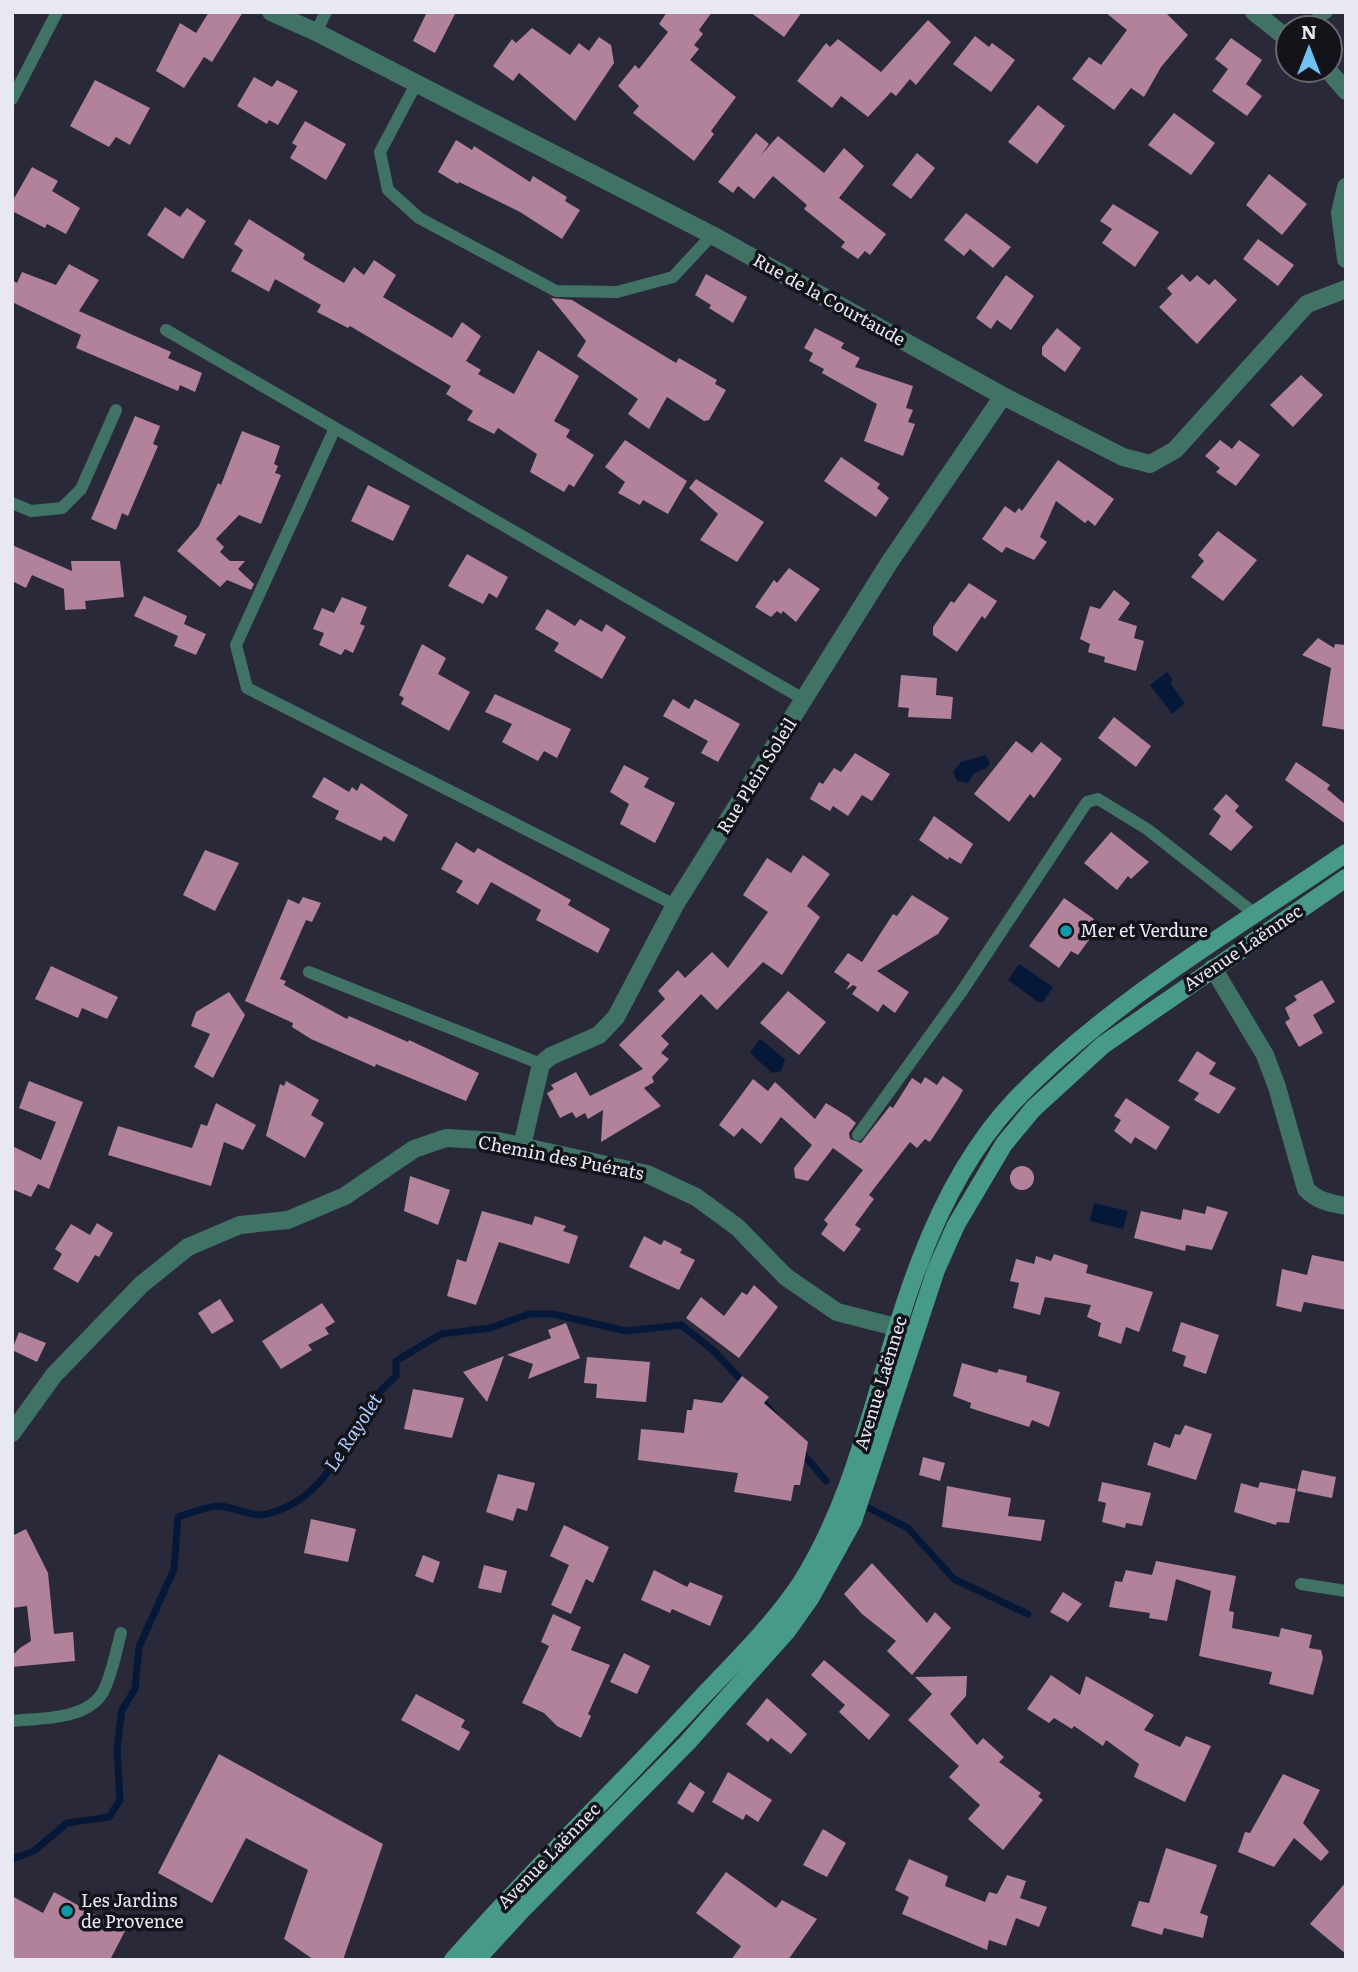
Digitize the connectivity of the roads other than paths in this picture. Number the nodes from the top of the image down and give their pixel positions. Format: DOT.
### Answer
graph roads {
  1 [pos="57,12"];
  2 [pos="271,12"];
  3 [pos="326,12"];
  4 [pos="1259,14"];
  5 [pos="1274,27"];
  6 [pos="316,32"];
  7 [pos="416,84"];
  8 [pos="12,99"];
  9 [pos="1346,187"];
  10 [pos="712,235"];
  11 [pos="1346,259"];
  12 [pos="1346,289"];
  13 [pos="166,330"];
  14 [pos="1003,396"];
  15 [pos="117,410"];
  16 [pos="335,428"];
  17 [pos="12,503"];
  18 [pos="805,700"];
  19 [pos="1346,853"];
  20 [pos="1346,878"];
  21 [pos="675,905"];
  22 [pos="1255,914"];
  23 [pos="1202,950"];
  24 [pos="1213,968"];
  25 [pos="309,972"];
  26 [pos="541,1064"];
  27 [pos="858,1135"];
  28 [pos="522,1146"];
  29 [pos="1346,1206"];
  30 [pos="907,1330"];
  31 [pos="12,1433"];
  32 [pos="1301,1584"];
  33 [pos="1346,1591"];
  34 [pos="121,1633"];
  35 [pos="12,1721"];
  36 [pos="453,1960"];
  37 [pos="477,1960"];
  1 -- 8 [label="lane"];
  2 -- 6 [label="street, Rue de la Courtaude"];
  3 -- 6 [label="lane"];
  4 -- 5 [label="street"];
  6 -- 7 [label="street, Rue de la Courtaude"];
  7 -- 10 [label="street, Rue de la Courtaude"];
  7 -- 10 [label="lane"];
  9 -- 11 [label="street"];
  10 -- 14 [label="street, Rue de la Courtaude"];
  12 -- 14 [label="street, Rue de la Courtaude"];
  13 -- 16 [label="lane"];
  14 -- 18 [label="street, Rue Plein Soleil"];
  15 -- 17 [label="lane"];
  16 -- 18 [label="lane"];
  16 -- 21 [label="lane"];
  18 -- 21 [label="street, Rue Plein Soleil"];
  19 -- 22 [label="main road, Avenue Laënnec"];
  20 -- 24 [label="main road, Avenue Laënnec"];
  21 -- 26 [label="street, Rue Plein Soleil"];
  22 -- 23 [label="main road, Avenue Laënnec"];
  22 -- 27 [label="lane"];
  23 -- 24 [label="main road"];
  23 -- 30 [label="main road, Avenue Laënnec"];
  24 -- 29 [label="street"];
  24 -- 30 [label="main road, Avenue Laënnec"];
  25 -- 26 [label="lane"];
  26 -- 28 [label="street"];
  28 -- 30 [label="street, Chemin des Puérats"];
  28 -- 31 [label="street, Chemin des Puérats"];
  30 -- 36 [label="main road, Avenue Laënnec"];
  30 -- 37 [label="main road, Avenue Laënnec"];
  32 -- 33 [label="lane"];
  34 -- 35 [label="lane"];
}
